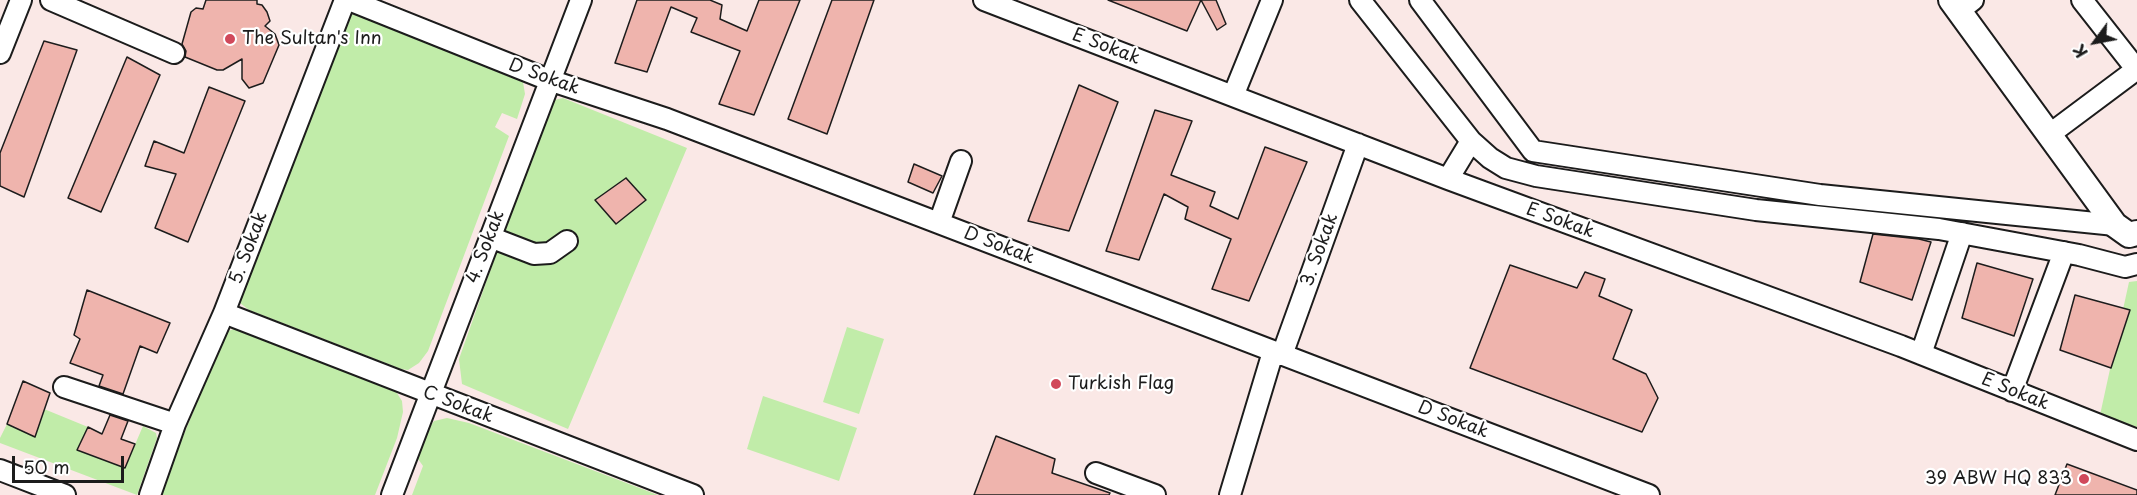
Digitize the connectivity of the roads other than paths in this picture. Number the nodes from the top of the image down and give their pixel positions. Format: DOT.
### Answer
graph roads {
  1 [pos="21,0"];
  2 [pos="51,0"];
  3 [pos="347,0"];
  4 [pos="581,0"];
  5 [pos="984,0"];
  6 [pos="1272,0"];
  7 [pos="1360,0"];
  8 [pos="1420,0"];
  9 [pos="2082,0"];
  10 [pos="1961,4"];
  11 [pos="0,53"];
  12 [pos="174,53"];
  13 [pos="2137,69"];
  14 [pos="549,81"];
  15 [pos="1233,96"];
  16 [pos="2050,134"];
  17 [pos="1471,141"];
  18 [pos="1358,144"];
  19 [pos="961,161"];
  20 [pos="1448,179"];
  21 [pos="939,223"];
  22 [pos="2126,229"];
  23 [pos="1962,233"];
  24 [pos="490,237"];
  25 [pos="567,241"];
  26 [pos="2064,252"];
  27 [pos="2137,264"];
  28 [pos="224,313"];
  29 [pos="1278,353"];
  30 [pos="1921,354"];
  31 [pos="64,387"];
  32 [pos="2012,390"];
  33 [pos="430,394"];
  34 [pos="175,424"];
  35 [pos="2137,440"];
  36 [pos="0,470"];
  37 [pos="1096,473"];
  38 [pos="65,495"];
  39 [pos="150,495"];
  40 [pos="392,495"];
  41 [pos="693,495"];
  42 [pos="1155,495"];
  43 [pos="1230,495"];
  44 [pos="1649,495"];
  1 -- 11 [label="street"];
  2 -- 12 [label="street"];
  3 -- 14 [label="street, D Sokak"];
  3 -- 28 [label="street, 5. Sokak"];
  4 -- 14 [label="street, 4. Sokak"];
  5 -- 15 [label="street, E Sokak"];
  6 -- 15 [label="street"];
  7 -- 17 [label="street"];
  8 -- 22 [label="street"];
  9 -- 13 [label="street"];
  10 -- 16 [label="main road"];
  13 -- 16 [label="street"];
  14 -- 21 [label="street, D Sokak"];
  14 -- 24 [label="street, 4. Sokak"];
  15 -- 18 [label="street, E Sokak"];
  16 -- 22 [label="main road"];
  17 -- 20 [label="street"];
  17 -- 23 [label="street"];
  18 -- 20 [label="street, E Sokak"];
  18 -- 29 [label="street, 3. Sokak"];
  19 -- 21 [label="street"];
  20 -- 30 [label="street, E Sokak"];
  21 -- 29 [label="street, D Sokak"];
  23 -- 26 [label="street"];
  23 -- 30 [label="street"];
  24 -- 25 [label="street"];
  24 -- 33 [label="street, 4. Sokak"];
  26 -- 27 [label="street"];
  26 -- 32 [label="street"];
  28 -- 33 [label="street, C Sokak"];
  28 -- 34 [label="street, 5. Sokak"];
  29 -- 43 [label="street, 3. Sokak"];
  29 -- 44 [label="street, D Sokak"];
  30 -- 32 [label="street, E Sokak"];
  31 -- 34 [label="street"];
  32 -- 35 [label="street, E Sokak"];
  33 -- 40 [label="street, 4. Sokak"];
  33 -- 41 [label="street, C Sokak"];
  34 -- 39 [label="street, 5. Sokak"];
  36 -- 38 [label="street"];
  37 -- 42 [label="street"];
}
